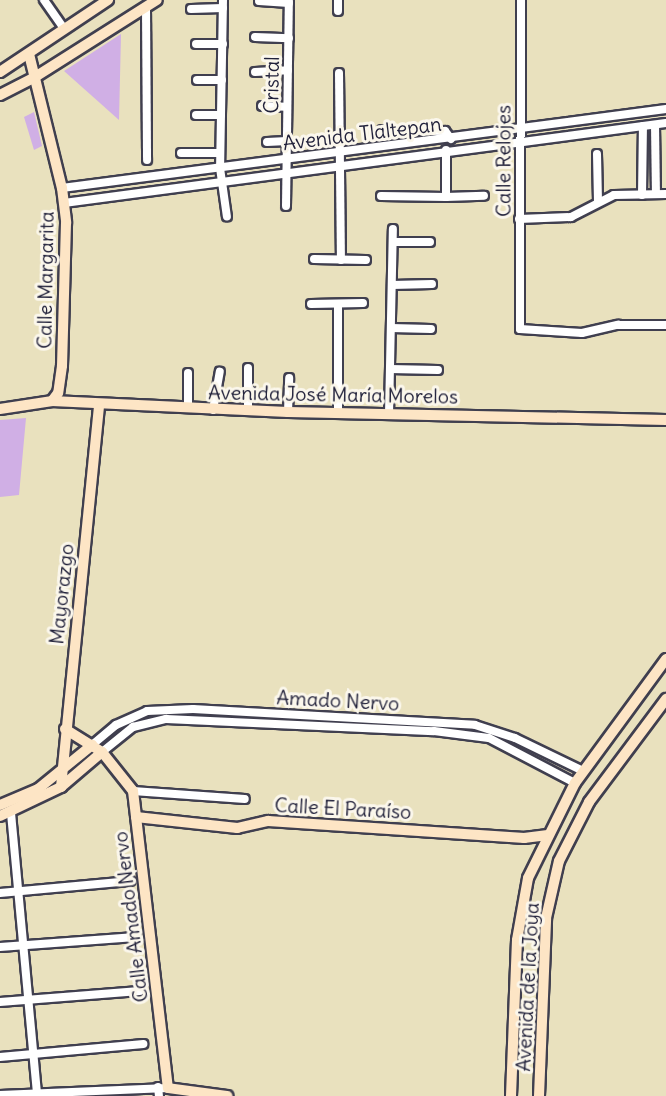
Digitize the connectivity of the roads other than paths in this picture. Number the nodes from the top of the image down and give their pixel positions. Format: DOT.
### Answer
graph roads {
  1 [pos="44,0"];
  2 [pos="108,0"];
  3 [pos="157,0"];
  4 [pos="338,0"];
  5 [pos="521,0"];
  6 [pos="259,1"];
  7 [pos="289,2"];
  8 [pos="223,4"];
  9 [pos="146,8"];
  10 [pos="191,9"];
  11 [pos="338,11"];
  12 [pos="64,29"];
  13 [pos="255,37"];
  14 [pos="288,38"];
  15 [pos="196,44"];
  16 [pos="223,44"];
  17 [pos="29,54"];
  18 [pos="288,70"];
  19 [pos="0,72"];
  20 [pos="255,72"];
  21 [pos="339,73"];
  22 [pos="36,77"];
  23 [pos="197,80"];
  24 [pos="222,80"];
  25 [pos="0,95"];
  26 [pos="262,106"];
  27 [pos="287,107"];
  28 [pos="666,109"];
  29 [pos="196,115"];
  30 [pos="221,115"];
  31 [pos="582,120"];
  32 [pos="666,123"];
  33 [pos="655,125"];
  34 [pos="643,126"];
  35 [pos="519,129"];
  36 [pos="382,130"];
  37 [pos="584,134"];
  38 [pos="451,139"];
  39 [pos="287,141"];
  40 [pos="267,142"];
  41 [pos="519,142"];
  42 [pos="446,150"];
  43 [pos="181,153"];
  44 [pos="220,153"];
  45 [pos="342,153"];
  46 [pos="597,154"];
  47 [pos="147,160"];
  48 [pos="286,160"];
  49 [pos="342,165"];
  50 [pos="220,168"];
  51 [pos="286,171"];
  52 [pos="142,178"];
  53 [pos="221,180"];
  54 [pos="62,188"];
  55 [pos="144,190"];
  56 [pos="656,194"];
  57 [pos="666,194"];
  58 [pos="642,195"];
  59 [pos="381,196"];
  60 [pos="484,196"];
  61 [pos="446,197"];
  62 [pos="598,201"];
  63 [pos="64,203"];
  64 [pos="286,206"];
  65 [pos="227,217"];
  66 [pos="519,219"];
  67 [pos="393,229"];
  68 [pos="393,242"];
  69 [pos="430,242"];
  70 [pos="314,259"];
  71 [pos="341,260"];
  72 [pos="366,260"];
  73 [pos="432,284"];
  74 [pos="392,285"];
  75 [pos="363,303"];
  76 [pos="311,304"];
  77 [pos="338,304"];
  78 [pos="666,325"];
  79 [pos="391,328"];
  80 [pos="431,329"];
  81 [pos="248,368"];
  82 [pos="390,369"];
  83 [pos="438,370"];
  84 [pos="220,372"];
  85 [pos="188,373"];
  86 [pos="289,378"];
  87 [pos="52,401"];
  88 [pos="99,405"];
  89 [pos="188,408"];
  90 [pos="0,409"];
  91 [pos="213,410"];
  92 [pos="248,411"];
  93 [pos="288,412"];
  94 [pos="339,412"];
  95 [pos="389,414"];
  96 [pos="666,420"];
  97 [pos="666,659"];
  98 [pos="666,699"];
  99 [pos="65,729"];
  100 [pos="92,745"];
  101 [pos="102,752"];
  102 [pos="62,770"];
  103 [pos="583,771"];
  104 [pos="575,783"];
  105 [pos="61,787"];
  106 [pos="133,791"];
  107 [pos="245,799"];
  108 [pos="0,805"];
  109 [pos="12,813"];
  110 [pos="0,816"];
  111 [pos="136,817"];
  112 [pos="548,836"];
  113 [pos="130,881"];
  114 [pos="18,892"];
  115 [pos="0,893"];
  116 [pos="136,937"];
  117 [pos="23,945"];
  118 [pos="0,947"];
  119 [pos="140,991"];
  120 [pos="28,1000"];
  121 [pos="0,1002"];
  122 [pos="143,1044"];
  123 [pos="33,1054"];
  124 [pos="0,1056"];
  125 [pos="163,1088"];
  126 [pos="122,1092"];
  127 [pos="84,1093"];
  128 [pos="42,1094"];
  129 [pos="196,1094"];
  130 [pos="0,1095"];
  131 [pos="159,1096"];
  132 [pos="227,1096"];
  133 [pos="512,1096"];
  134 [pos="539,1096"];
  1 -- 12 [label="street"];
  2 -- 12 [label="main road"];
  3 -- 9 [label="main road"];
  4 -- 11 [label="street"];
  5 -- 35 [label="street, Calle Relojes"];
  6 -- 7 [label="street"];
  7 -- 14 [label="street, Cristal"];
  8 -- 10 [label="street"];
  8 -- 16 [label="street"];
  9 -- 22 [label="main road"];
  9 -- 47 [label="street"];
  12 -- 17 [label="main road"];
  13 -- 14 [label="street"];
  14 -- 18 [label="street, Cristal"];
  15 -- 16 [label="street"];
  16 -- 24 [label="street"];
  17 -- 19 [label="main road"];
  17 -- 22 [label="main road, Calle Margarita"];
  18 -- 20 [label="street"];
  18 -- 27 [label="street, Cristal"];
  21 -- 45 [label="street"];
  22 -- 25 [label="main road"];
  22 -- 54 [label="main road, Calle Margarita"];
  23 -- 24 [label="street"];
  24 -- 30 [label="street"];
  26 -- 27 [label="street"];
  27 -- 39 [label="street, Cristal"];
  28 -- 31 [label="street, Avenida Tlaltepan"];
  29 -- 30 [label="street"];
  30 -- 44 [label="street"];
  31 -- 35 [label="street, Avenida Tlaltepan"];
  31 -- 37 [label="street"];
  32 -- 33 [label="street, Avenida Tlaltepan"];
  33 -- 34 [label="street, Avenida Tlaltepan"];
  33 -- 56 [label="street"];
  34 -- 37 [label="street, Avenida Tlaltepan"];
  34 -- 58 [label="street"];
  35 -- 38 [label="street, Avenida Tlaltepan"];
  35 -- 41 [label="street, Calle Relojes"];
  36 -- 38 [label="street"];
  37 -- 41 [label="street, Avenida Tlaltepan"];
  38 -- 45 [label="street, Avenida Tlaltepan"];
  39 -- 40 [label="street"];
  39 -- 48 [label="street, Cristal"];
  41 -- 42 [label="street, Avenida Tlaltepan"];
  41 -- 66 [label="street, Calle Relojes"];
  42 -- 49 [label="street, Avenida Tlaltepan"];
  42 -- 61 [label="street"];
  43 -- 44 [label="street"];
  44 -- 50 [label="street"];
  45 -- 48 [label="street, Avenida Tlaltepan"];
  45 -- 49 [label="street"];
  46 -- 62 [label="street"];
  48 -- 50 [label="street, Avenida Tlaltepan"];
  48 -- 51 [label="street, Cristal"];
  49 -- 51 [label="street, Avenida Tlaltepan"];
  49 -- 71 [label="street"];
  50 -- 52 [label="street, Avenida Tlaltepan"];
  50 -- 53 [label="street"];
  51 -- 53 [label="street, Avenida Tlaltepan"];
  51 -- 64 [label="street, Cristal"];
  52 -- 54 [label="street, Avenida Tlaltepan"];
  52 -- 55 [label="street"];
  53 -- 55 [label="street, Avenida Tlaltepan"];
  53 -- 65 [label="street"];
  54 -- 63 [label="main road, Calle Margarita"];
  55 -- 63 [label="street, Avenida Tlaltepan"];
  56 -- 57 [label="street"];
  56 -- 58 [label="street"];
  58 -- 62 [label="street"];
  59 -- 61 [label="street"];
  60 -- 61 [label="street"];
  62 -- 66 [label="street"];
  63 -- 87 [label="main road, Calle Margarita"];
  66 -- 78 [label="street, Calle Relojes"];
  67 -- 68 [label="street"];
  68 -- 69 [label="street"];
  68 -- 74 [label="street"];
  70 -- 71 [label="street"];
  71 -- 72 [label="street"];
  73 -- 74 [label="street"];
  74 -- 79 [label="street"];
  75 -- 77 [label="street"];
  76 -- 77 [label="street"];
  77 -- 94 [label="street"];
  79 -- 80 [label="street"];
  79 -- 82 [label="street"];
  81 -- 92 [label="street"];
  82 -- 83 [label="street"];
  82 -- 95 [label="street"];
  84 -- 91 [label="street"];
  85 -- 89 [label="street"];
  86 -- 93 [label="street"];
  87 -- 88 [label="main road, Avenida José María Morelos"];
  87 -- 90 [label="main road, Avenida José María Morelos"];
  88 -- 89 [label="main road, Avenida José María Morelos"];
  88 -- 99 [label="main road, Mayorazgo"];
  89 -- 91 [label="main road, Avenida José María Morelos"];
  91 -- 92 [label="main road, Avenida José María Morelos"];
  92 -- 93 [label="main road, Avenida José María Morelos"];
  93 -- 94 [label="main road, Avenida José María Morelos"];
  94 -- 95 [label="main road, Avenida José María Morelos"];
  95 -- 96 [label="main road, Avenida José María Morelos"];
  97 -- 103 [label="main road, Avenida de la Joya"];
  98 -- 134 [label="main road, Avenida de la Joya"];
  99 -- 100 [label="main road"];
  99 -- 102 [label="main road, Mayorazgo"];
  100 -- 101 [label="main road"];
  100 -- 102 [label="main road"];
  100 -- 103 [label="street, Amado Nervo"];
  101 -- 104 [label="street, Amado Nervo"];
  101 -- 105 [label="main road"];
  101 -- 106 [label="main road"];
  102 -- 105 [label="main road, Mayorazgo"];
  102 -- 108 [label="main road"];
  103 -- 104 [label="main road, Avenida de la Joya"];
  104 -- 112 [label="main road, Avenida de la Joya"];
  105 -- 109 [label="main road"];
  106 -- 107 [label="street"];
  106 -- 111 [label="main road, Calle Amado Nervo"];
  109 -- 110 [label="main road"];
  109 -- 114 [label="street"];
  111 -- 112 [label="main road, Calle El Paraíso"];
  111 -- 125 [label="main road, Calle Amado Nervo"];
  112 -- 133 [label="main road, Avenida de la Joya"];
  113 -- 114 [label="street"];
  114 -- 115 [label="street"];
  114 -- 117 [label="street"];
  116 -- 117 [label="street"];
  117 -- 118 [label="street"];
  117 -- 120 [label="street"];
  119 -- 120 [label="street"];
  120 -- 121 [label="street"];
  120 -- 123 [label="street"];
  122 -- 123 [label="street"];
  123 -- 124 [label="street"];
  123 -- 128 [label="street"];
  125 -- 126 [label="street"];
  125 -- 129 [label="main road"];
  125 -- 131 [label="street"];
  126 -- 127 [label="street"];
  127 -- 128 [label="street"];
  128 -- 130 [label="street"];
  129 -- 132 [label="main road"];
}
